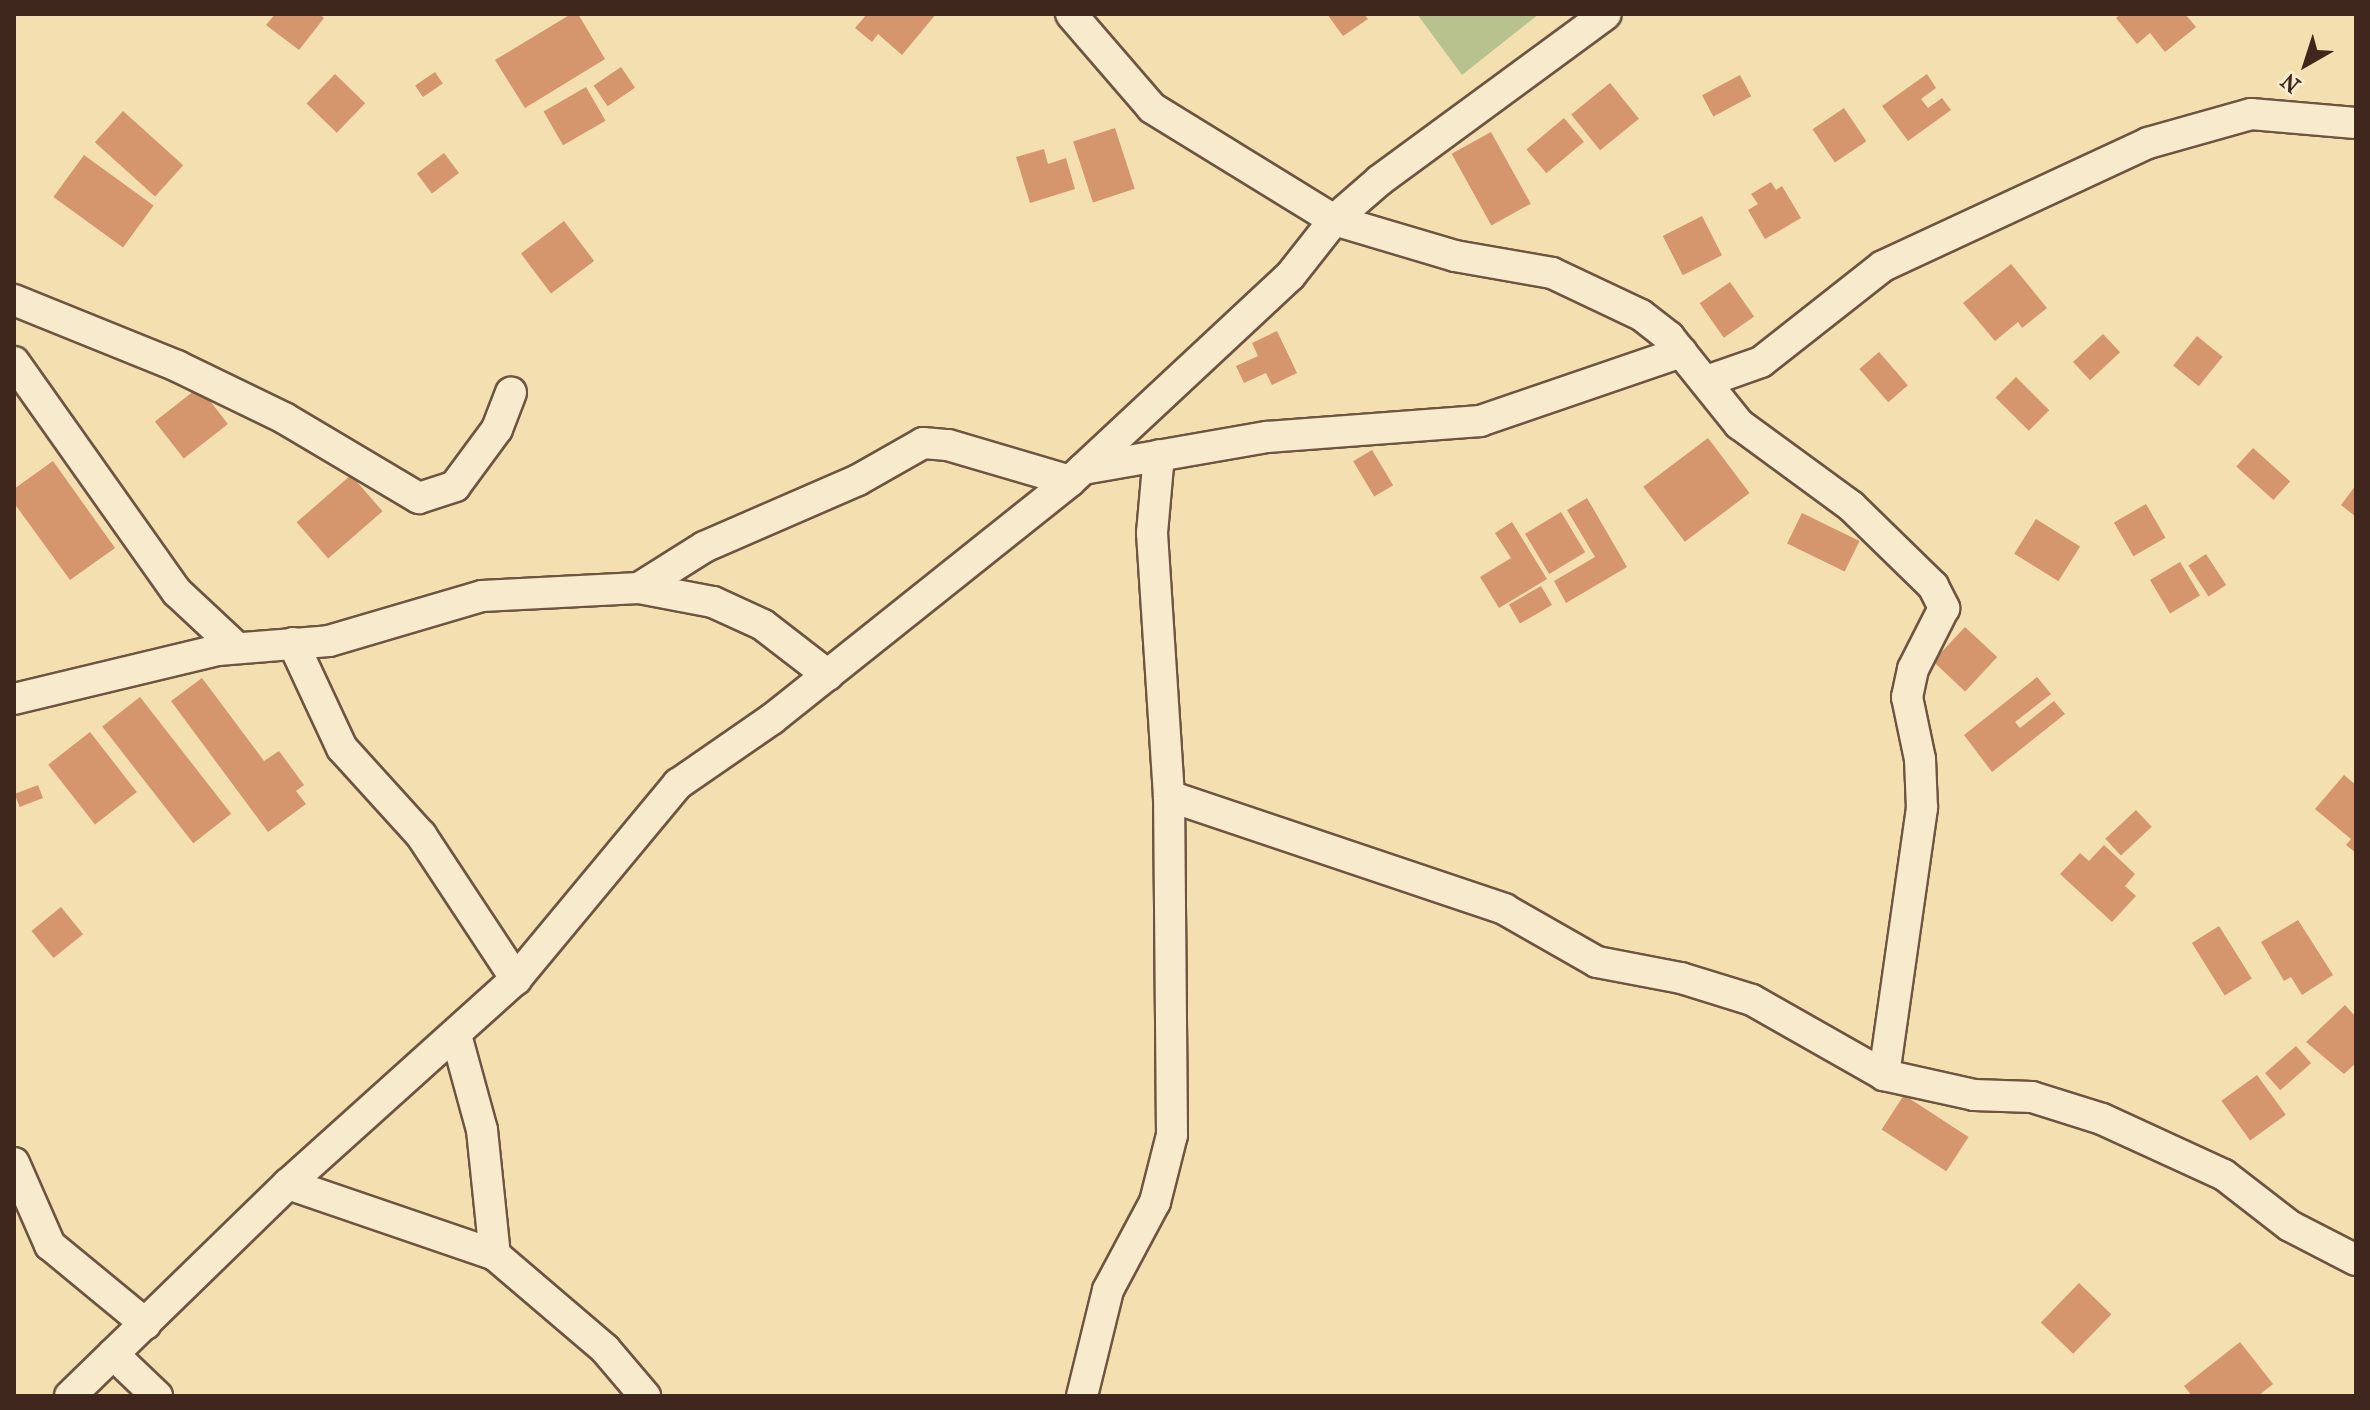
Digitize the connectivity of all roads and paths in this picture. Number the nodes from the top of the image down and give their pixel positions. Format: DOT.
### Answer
graph roads {
  1 [pos="1071,14"];
  2 [pos="1606,14"];
  3 [pos="2356,123"];
  4 [pos="1334,220"];
  5 [pos="14,300"];
  6 [pos="1681,352"];
  7 [pos="14,362"];
  8 [pos="1707,381"];
  9 [pos="511,393"];
  10 [pos="1159,455"];
  11 [pos="1076,475"];
  12 [pos="639,588"];
  13 [pos="293,643"];
  14 [pos="237,648"];
  15 [pos="828,675"];
  16 [pos="14,699"];
  17 [pos="1169,796"];
  18 [pos="516,979"];
  19 [pos="456,1035"];
  20 [pos="1884,1075"];
  21 [pos="14,1163"];
  22 [pos="288,1184"];
  23 [pos="27,1231"];
  24 [pos="495,1255"];
  25 [pos="2356,1260"];
  26 [pos="146,1324"];
  27 [pos="113,1354"];
  28 [pos="70,1396"];
  29 [pos="157,1396"];
  30 [pos="645,1396"];
  31 [pos="1082,1396"];
  1 -- 4 [label="street"];
  2 -- 4 [label="street"];
  3 -- 8 [label="street"];
  4 -- 6 [label="street"];
  4 -- 11 [label="street"];
  5 -- 9 [label="street"];
  6 -- 8 [label="street"];
  6 -- 10 [label="street"];
  7 -- 14 [label="street"];
  8 -- 20 [label="street"];
  10 -- 11 [label="street"];
  10 -- 17 [label="street"];
  11 -- 12 [label="street"];
  11 -- 15 [label="street"];
  12 -- 13 [label="street"];
  12 -- 15 [label="street"];
  13 -- 14 [label="street"];
  13 -- 18 [label="street"];
  14 -- 16 [label="street"];
  15 -- 18 [label="street"];
  17 -- 20 [label="street"];
  17 -- 31 [label="street"];
  18 -- 19 [label="street"];
  19 -- 22 [label="street"];
  19 -- 24 [label="street"];
  20 -- 25 [label="street"];
  21 -- 23 [label="street"];
  22 -- 24 [label="street"];
  22 -- 26 [label="street"];
  23 -- 26 [label="street"];
  24 -- 30 [label="street"];
  26 -- 27 [label="street"];
  27 -- 28 [label="street"];
  27 -- 29 [label="street"];
}
